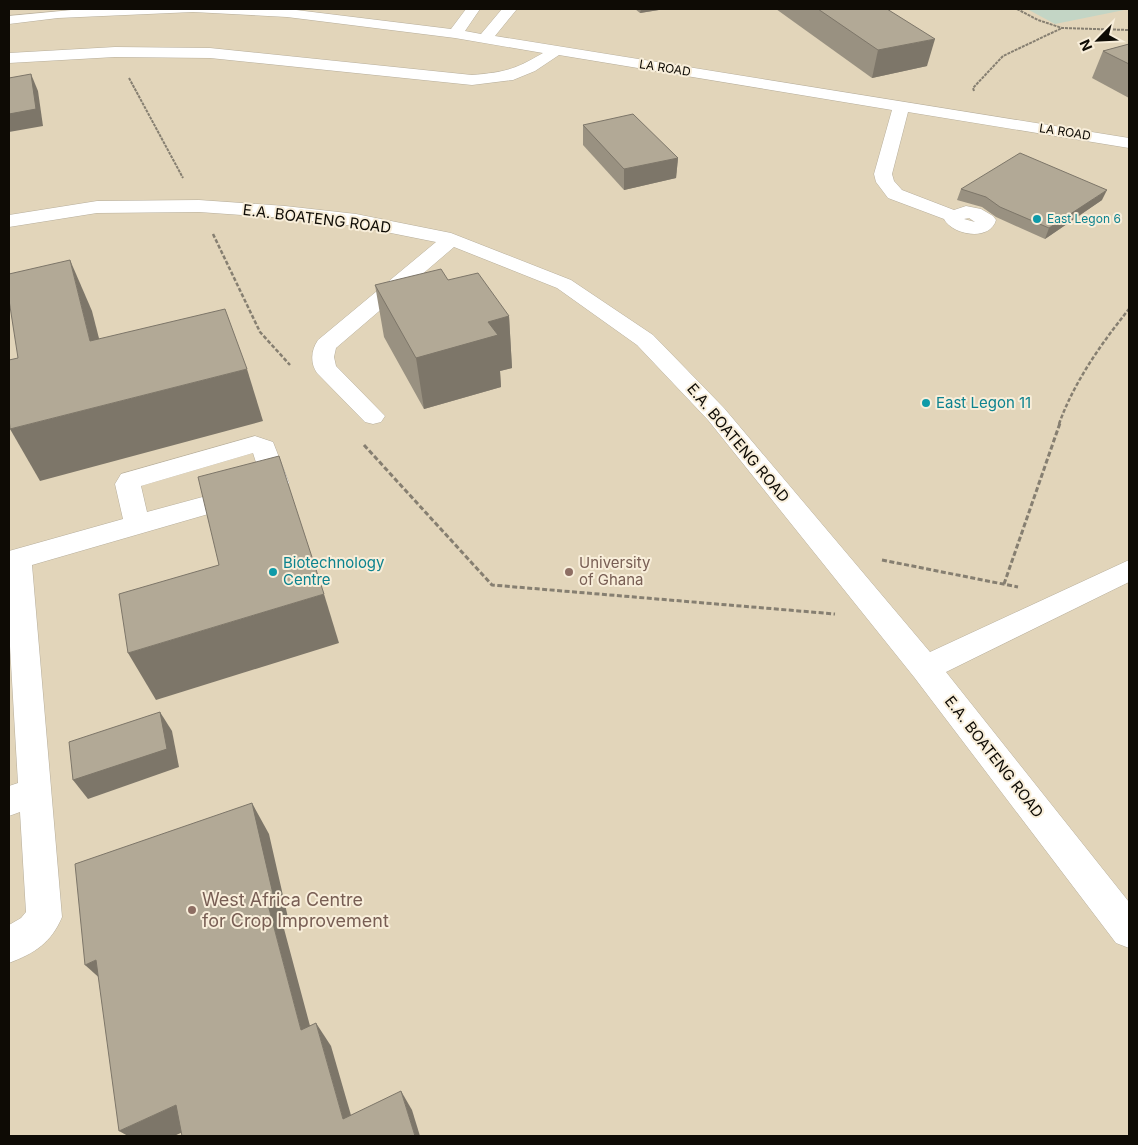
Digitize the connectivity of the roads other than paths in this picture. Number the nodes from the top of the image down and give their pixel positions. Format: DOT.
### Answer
graph roads {
  1 [pos="188,9"];
  2 [pos="198,9"];
  3 [pos="473,9"];
  4 [pos="500,9"];
  5 [pos="511,9"];
  6 [pos="109,10"];
  7 [pos="9,20"];
  8 [pos="455,34"];
  9 [pos="484,39"];
  10 [pos="556,51"];
  11 [pos="9,58"];
  12 [pos="902,105"];
  13 [pos="1129,143"];
  14 [pos="954,216"];
  15 [pos="9,221"];
  16 [pos="451,239"];
  17 [pos="373,416"];
  18 [pos="137,525"];
  19 [pos="14,560"];
  20 [pos="1129,570"];
  21 [pos="925,668"];
  22 [pos="21,797"];
  23 [pos="1129,930"];
  24 [pos="9,945"];
  1 -- 6 [label="street"];
  2 -- 8 [label="street, LA ROAD"];
  3 -- 8 [label="street"];
  4 -- 5 [label="street"];
  5 -- 9 [label="street"];
  6 -- 7 [label="street"];
  8 -- 9 [label="street, LA ROAD"];
  9 -- 10 [label="street, LA ROAD"];
  10 -- 11 [label="street"];
  10 -- 12 [label="street, LA ROAD"];
  12 -- 13 [label="street, LA ROAD"];
  12 -- 14 [label="street"];
  15 -- 16 [label="street, E.A. BOATENG ROAD"];
  16 -- 17 [label="street"];
  16 -- 21 [label="street, E.A. BOATENG ROAD"];
  18 -- 18 [label="street"];
  18 -- 19 [label="street"];
  19 -- 22 [label="street"];
  20 -- 21 [label="street"];
  21 -- 23 [label="street, E.A. BOATENG ROAD"];
  22 -- 24 [label="street"];
}
